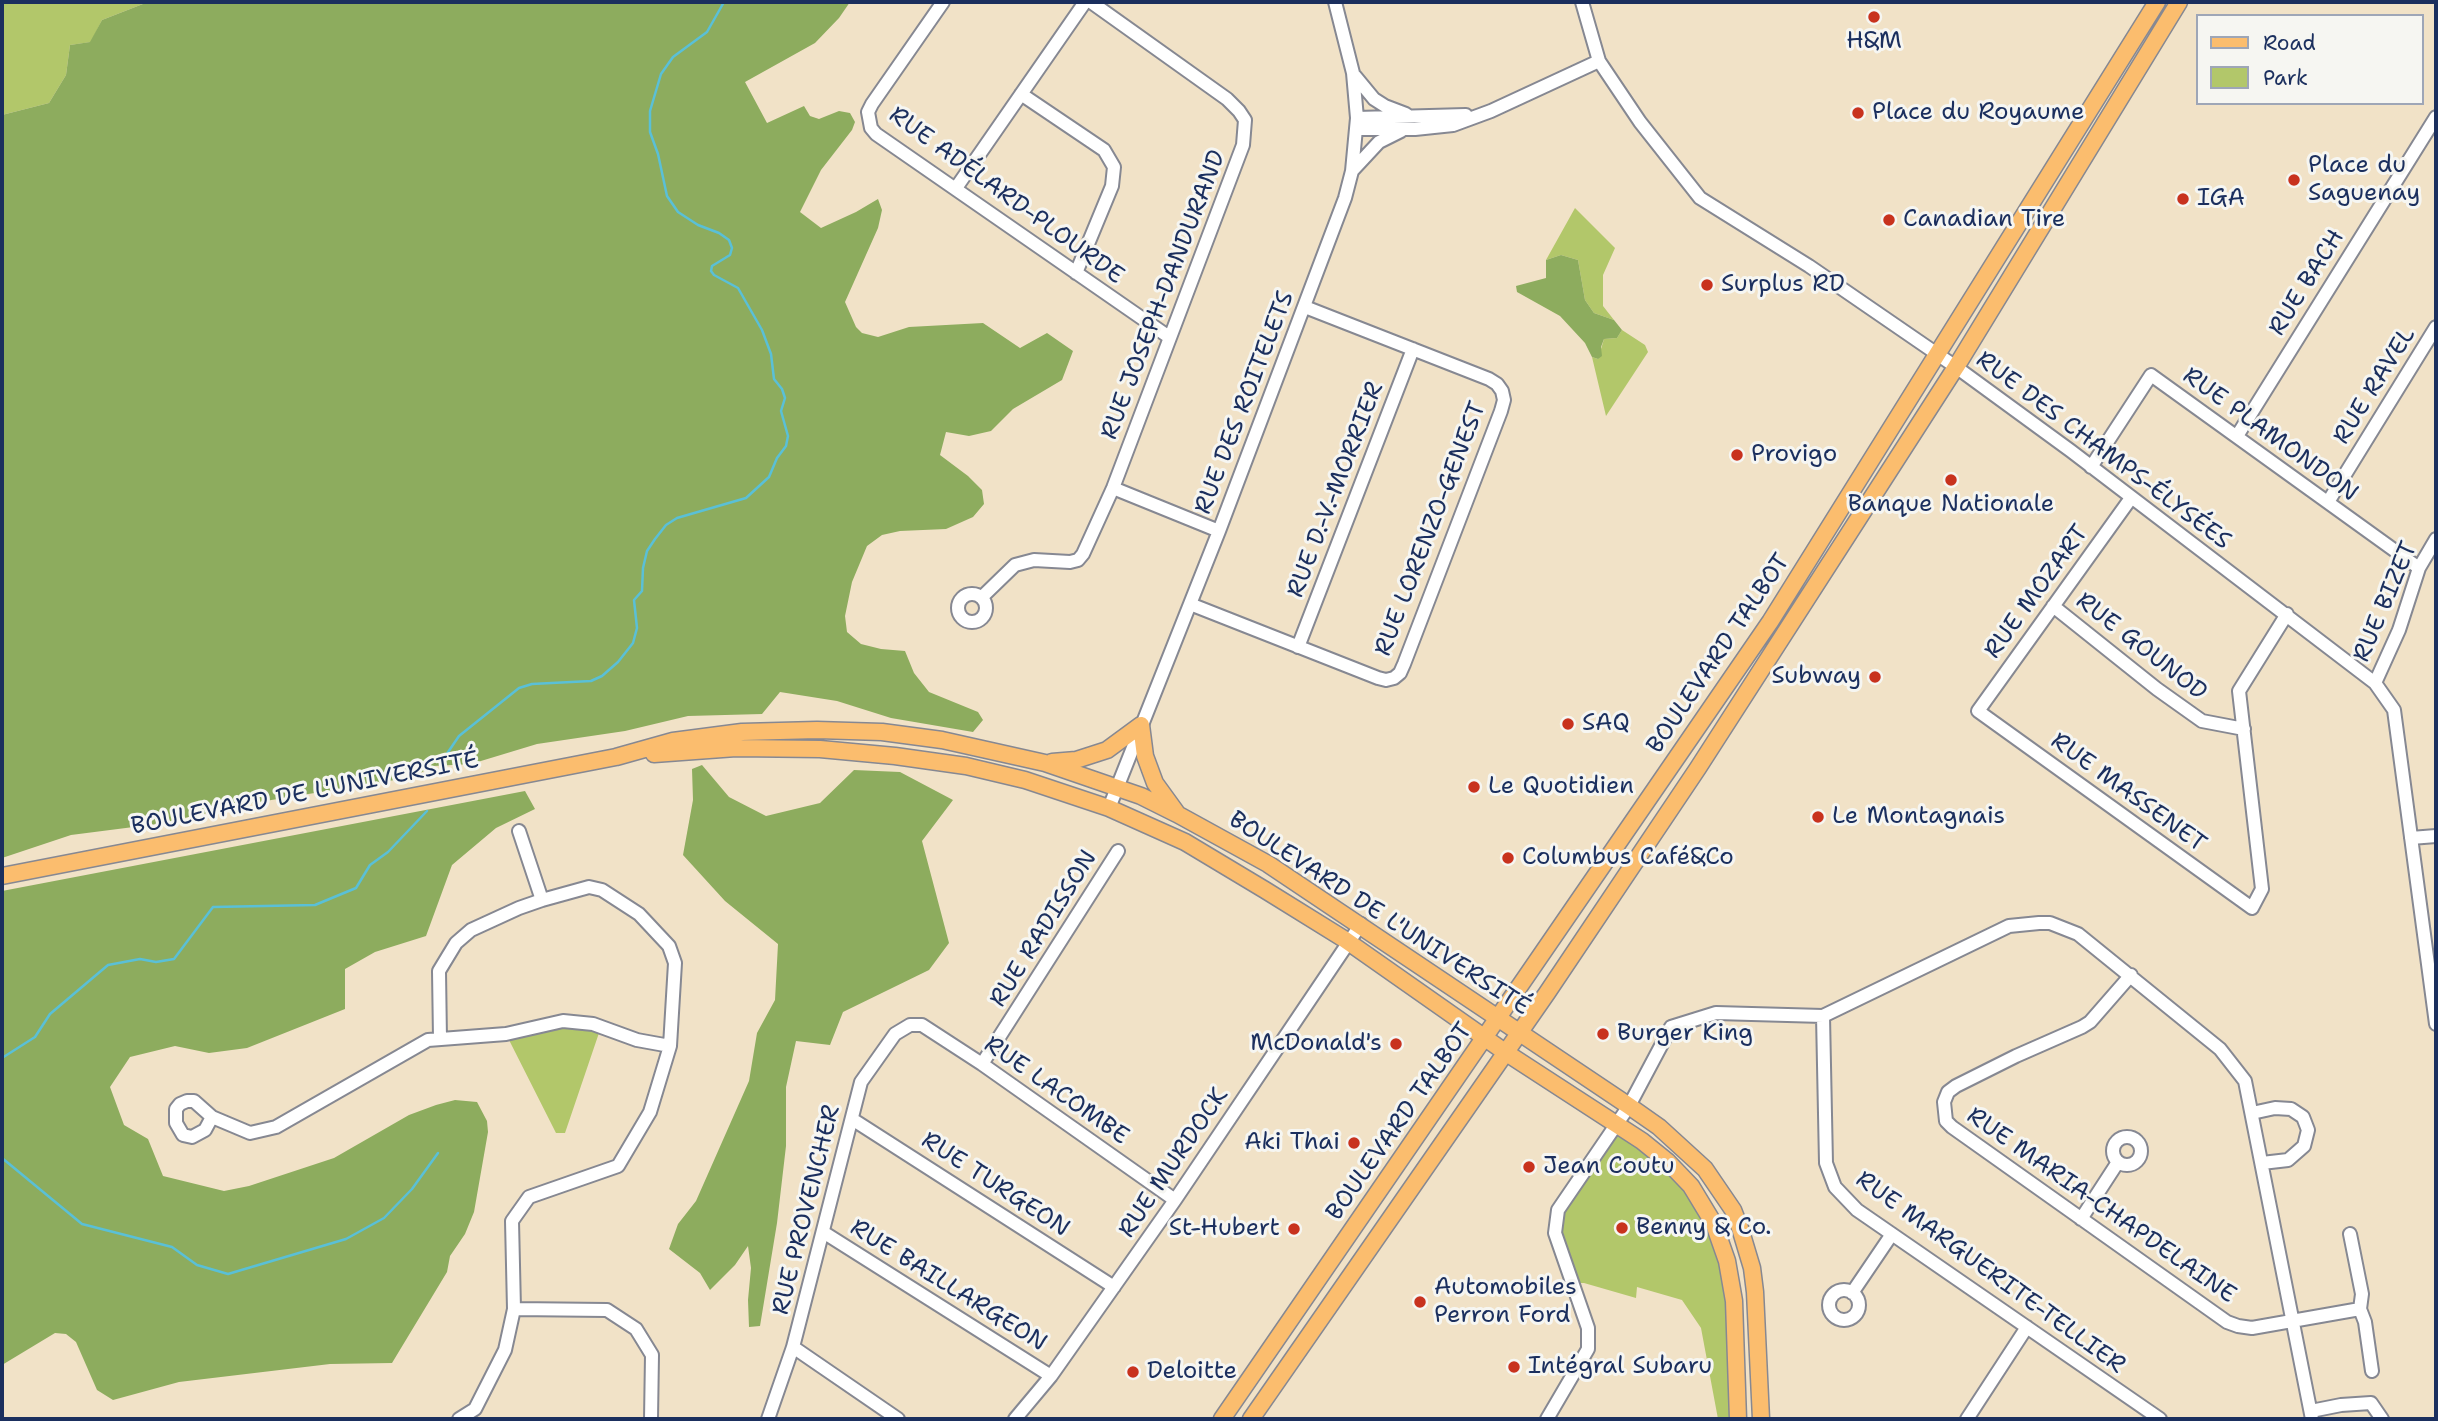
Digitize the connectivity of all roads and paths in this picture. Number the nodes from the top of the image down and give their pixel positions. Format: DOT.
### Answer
graph roads {
  1 [pos="943,2"];
  2 [pos="1085,2"];
  3 [pos="1091,2"];
  4 [pos="1335,2"];
  5 [pos="1582,2"];
  6 [pos="2157,2"];
  7 [pos="2179,2"];
  8 [pos="1599,61"];
  9 [pos="1353,73"];
  10 [pos="1021,94"];
  11 [pos="2436,117"];
  12 [pos="1357,123"];
  13 [pos="1416,123"];
  14 [pos="1352,171"];
  15 [pos="956,188"];
  16 [pos="1076,273"];
  17 [pos="1305,307"];
  18 [pos="2436,327"];
  19 [pos="1169,337"];
  20 [pos="1413,349"];
  21 [pos="1937,354"];
  22 [pos="1956,367"];
  23 [pos="2237,436"];
  24 [pos="2091,467"];
  25 [pos="1113,488"];
  26 [pos="2131,498"];
  27 [pos="2328,502"];
  28 [pos="1219,531"];
  29 [pos="2436,539"];
  30 [pos="2419,568"];
  31 [pos="982,597"];
  32 [pos="1190,604"];
  33 [pos="2053,606"];
  34 [pos="2287,614"];
  35 [pos="1298,647"];
  36 [pos="2375,683"];
  37 [pos="1978,711"];
  38 [pos="1141,725"];
  39 [pos="2244,729"];
  40 [pos="616,757"];
  41 [pos="1045,763"];
  42 [pos="1116,787"];
  43 [pos="1109,808"];
  44 [pos="1178,814"];
  45 [pos="519,831"];
  46 [pos="2436,836"];
  47 [pos="2411,838"];
  48 [pos="1118,851"];
  49 [pos="2,876"];
  50 [pos="542,900"];
  51 [pos="1361,924"];
  52 [pos="1348,942"];
  53 [pos="2131,975"];
  54 [pos="1823,1016"];
  55 [pos="1499,1019"];
  56 [pos="2436,1024"];
  57 [pos="910,1026"];
  58 [pos="1519,1032"];
  59 [pos="1486,1038"];
  60 [pos="440,1039"];
  61 [pos="670,1046"];
  62 [pos="1505,1052"];
  63 [pos="982,1064"];
  64 [pos="1629,1106"];
  65 [pos="2252,1113"];
  66 [pos="212,1117"];
  67 [pos="852,1119"];
  68 [pos="1616,1123"];
  69 [pos="2118,1162"];
  70 [pos="2262,1163"];
  71 [pos="1175,1200"];
  72 [pos="2081,1219"];
  73 [pos="823,1231"];
  74 [pos="1892,1234"];
  75 [pos="2350,1234"];
  76 [pos="1114,1287"];
  77 [pos="1852,1293"];
  78 [pos="514,1309"];
  79 [pos="2360,1309"];
  80 [pos="2293,1320"];
  81 [pos="2027,1327"];
  82 [pos="793,1347"];
  83 [pos="2372,1371"];
  84 [pos="1051,1376"];
  85 [pos="2311,1415"];
  86 [pos="459,1419"];
  87 [pos="651,1419"];
  88 [pos="768,1419"];
  89 [pos="898,1419"];
  90 [pos="1015,1419"];
  91 [pos="1222,1419"];
  92 [pos="1251,1419"];
  93 [pos="1547,1419"];
  94 [pos="1738,1419"];
  95 [pos="1761,1419"];
  96 [pos="1967,1419"];
  97 [pos="2160,1419"];
  98 [pos="2382,1419"];
  1 -- 15 [label="street, RUE ADÉLARD-PLOURDE"];
  2 -- 10 [label="street"];
  3 -- 19 [label="street, RUE JOSEPH-DANDURAND"];
  4 -- 9 [label="street, RUE DES ROITELETS"];
  5 -- 8 [label="street, RUE DES CHAMPS-ÉLYSÉES"];
  6 -- 21 [label="main road, BOULEVARD TALBOT"];
  7 -- 22 [label="main road, BOULEVARD TALBOT"];
  8 -- 13 [label="street"];
  8 -- 21 [label="street, RUE DES CHAMPS-ÉLYSÉES"];
  9 -- 12 [label="street, RUE DES ROITELETS"];
  9 -- 13 [label="street"];
  10 -- 15 [label="street"];
  10 -- 16 [label="street"];
  11 -- 23 [label="street, RUE BACH"];
  12 -- 13 [label="street"];
  12 -- 14 [label="street, RUE DES ROITELETS"];
  13 -- 14 [label="street"];
  14 -- 17 [label="street, RUE DES ROITELETS"];
  15 -- 16 [label="street, RUE ADÉLARD-PLOURDE"];
  16 -- 19 [label="street, RUE ADÉLARD-PLOURDE"];
  17 -- 20 [label="street, RUE LORENZO-GENEST"];
  17 -- 28 [label="street, RUE DES ROITELETS"];
  18 -- 27 [label="street, RUE RAVEL"];
  19 -- 25 [label="street, RUE JOSEPH-DANDURAND"];
  20 -- 35 [label="street, RUE D.-V.-MORRIER"];
  20 -- 35 [label="street, RUE LORENZO-GENEST"];
  21 -- 22 [label="street, RUE DES CHAMPS-ÉLYSÉES"];
  21 -- 55 [label="main road, BOULEVARD TALBOT"];
  22 -- 24 [label="street, RUE DES CHAMPS-ÉLYSÉES"];
  22 -- 58 [label="main road, BOULEVARD TALBOT"];
  23 -- 24 [label="street, RUE PLAMONDON"];
  23 -- 27 [label="street, RUE PLAMONDON"];
  24 -- 26 [label="street, RUE DES CHAMPS-ÉLYSÉES"];
  25 -- 28 [label="street"];
  25 -- 31 [label="street, RUE JOSEPH-DANDURAND"];
  26 -- 33 [label="street, RUE MOZART"];
  26 -- 34 [label="street, RUE DES CHAMPS-ÉLYSÉES"];
  27 -- 30 [label="street, RUE PLAMONDON"];
  28 -- 32 [label="street, RUE DES ROITELETS"];
  29 -- 30 [label="street, RUE BIZET"];
  30 -- 36 [label="street, RUE BIZET"];
  32 -- 35 [label="street, RUE LORENZO-GENEST"];
  32 -- 38 [label="street, RUE DES ROITELETS"];
  33 -- 37 [label="street, RUE MOZART"];
  33 -- 39 [label="street, RUE GOUNOD"];
  34 -- 36 [label="street, RUE DES CHAMPS-ÉLYSÉES"];
  34 -- 39 [label="street"];
  36 -- 47 [label="street, RUE DES CHAMPS-ÉLYSÉES"];
  37 -- 39 [label="street, RUE MASSENET"];
  38 -- 41 [label="main road"];
  38 -- 42 [label="street, RUE DES ROITELETS"];
  38 -- 44 [label="main road"];
  40 -- 41 [label="main road, BOULEVARD DE L'UNIVERSITÉ"];
  40 -- 43 [label="main road, BOULEVARD DE L'UNIVERSITÉ"];
  40 -- 49 [label="main road, BOULEVARD DE L'UNIVERSITÉ"];
  41 -- 42 [label="main road, BOULEVARD DE L'UNIVERSITÉ"];
  42 -- 43 [label="street, RUE DES ROITELETS"];
  42 -- 44 [label="main road, BOULEVARD DE L'UNIVERSITÉ"];
  43 -- 52 [label="main road, BOULEVARD DE L'UNIVERSITÉ"];
  44 -- 51 [label="main road, BOULEVARD DE L'UNIVERSITÉ"];
  45 -- 50 [label="street"];
  46 -- 47 [label="street"];
  47 -- 56 [label="street, RUE DES CHAMPS-ÉLYSÉES"];
  48 -- 63 [label="street, RUE RADISSON"];
  50 -- 60 [label="street"];
  50 -- 61 [label="street"];
  51 -- 52 [label="street, RUE MURDOCK"];
  51 -- 55 [label="main road, BOULEVARD DE L'UNIVERSITÉ"];
  52 -- 59 [label="main road, BOULEVARD DE L'UNIVERSITÉ"];
  52 -- 71 [label="street, RUE MURDOCK"];
  53 -- 54 [label="street"];
  53 -- 65 [label="street"];
  53 -- 72 [label="street, RUE MARIA-CHAPDELAINE"];
  54 -- 64 [label="street"];
  54 -- 74 [label="street, RUE MARGUERITE-TELLIER"];
  55 -- 58 [label="main road, BOULEVARD DE L'UNIVERSITÉ"];
  55 -- 59 [label="main road, BOULEVARD TALBOT"];
  57 -- 63 [label="street, RUE LACOMBE"];
  57 -- 67 [label="street, RUE PROVENCHER"];
  58 -- 62 [label="main road, BOULEVARD TALBOT"];
  58 -- 64 [label="main road, BOULEVARD DE L'UNIVERSITÉ"];
  59 -- 62 [label="main road, BOULEVARD DE L'UNIVERSITÉ"];
  59 -- 91 [label="main road, BOULEVARD TALBOT"];
  60 -- 61 [label="street"];
  60 -- 66 [label="street"];
  61 -- 78 [label="street"];
  62 -- 68 [label="main road, BOULEVARD DE L'UNIVERSITÉ"];
  62 -- 92 [label="main road, BOULEVARD TALBOT"];
  63 -- 71 [label="street, RUE LACOMBE"];
  64 -- 68 [label="street"];
  64 -- 95 [label="main road, BOULEVARD DE L'UNIVERSITÉ"];
  65 -- 70 [label="street"];
  65 -- 70 [label="street"];
  67 -- 73 [label="street, RUE PROVENCHER"];
  67 -- 76 [label="street, RUE TURGEON"];
  68 -- 93 [label="street"];
  68 -- 94 [label="main road, BOULEVARD DE L'UNIVERSITÉ"];
  69 -- 72 [label="street"];
  70 -- 80 [label="street"];
  71 -- 76 [label="street, RUE MURDOCK"];
  72 -- 80 [label="street, RUE MARIA-CHAPDELAINE"];
  73 -- 82 [label="street, RUE PROVENCHER"];
  73 -- 84 [label="street, RUE BAILLARGEON"];
  74 -- 77 [label="street"];
  74 -- 81 [label="street, RUE MARGUERITE-TELLIER"];
  75 -- 79 [label="street"];
  76 -- 84 [label="street, RUE MURDOCK"];
  78 -- 86 [label="street"];
  78 -- 87 [label="street"];
  79 -- 80 [label="street, RUE MARIA-CHAPDELAINE"];
  79 -- 83 [label="street"];
  80 -- 85 [label="street"];
  81 -- 96 [label="street"];
  81 -- 97 [label="street, RUE MARGUERITE-TELLIER"];
  82 -- 88 [label="street, RUE PROVENCHER"];
  82 -- 89 [label="street"];
  84 -- 90 [label="street, RUE MURDOCK"];
  85 -- 98 [label="street"];
}
